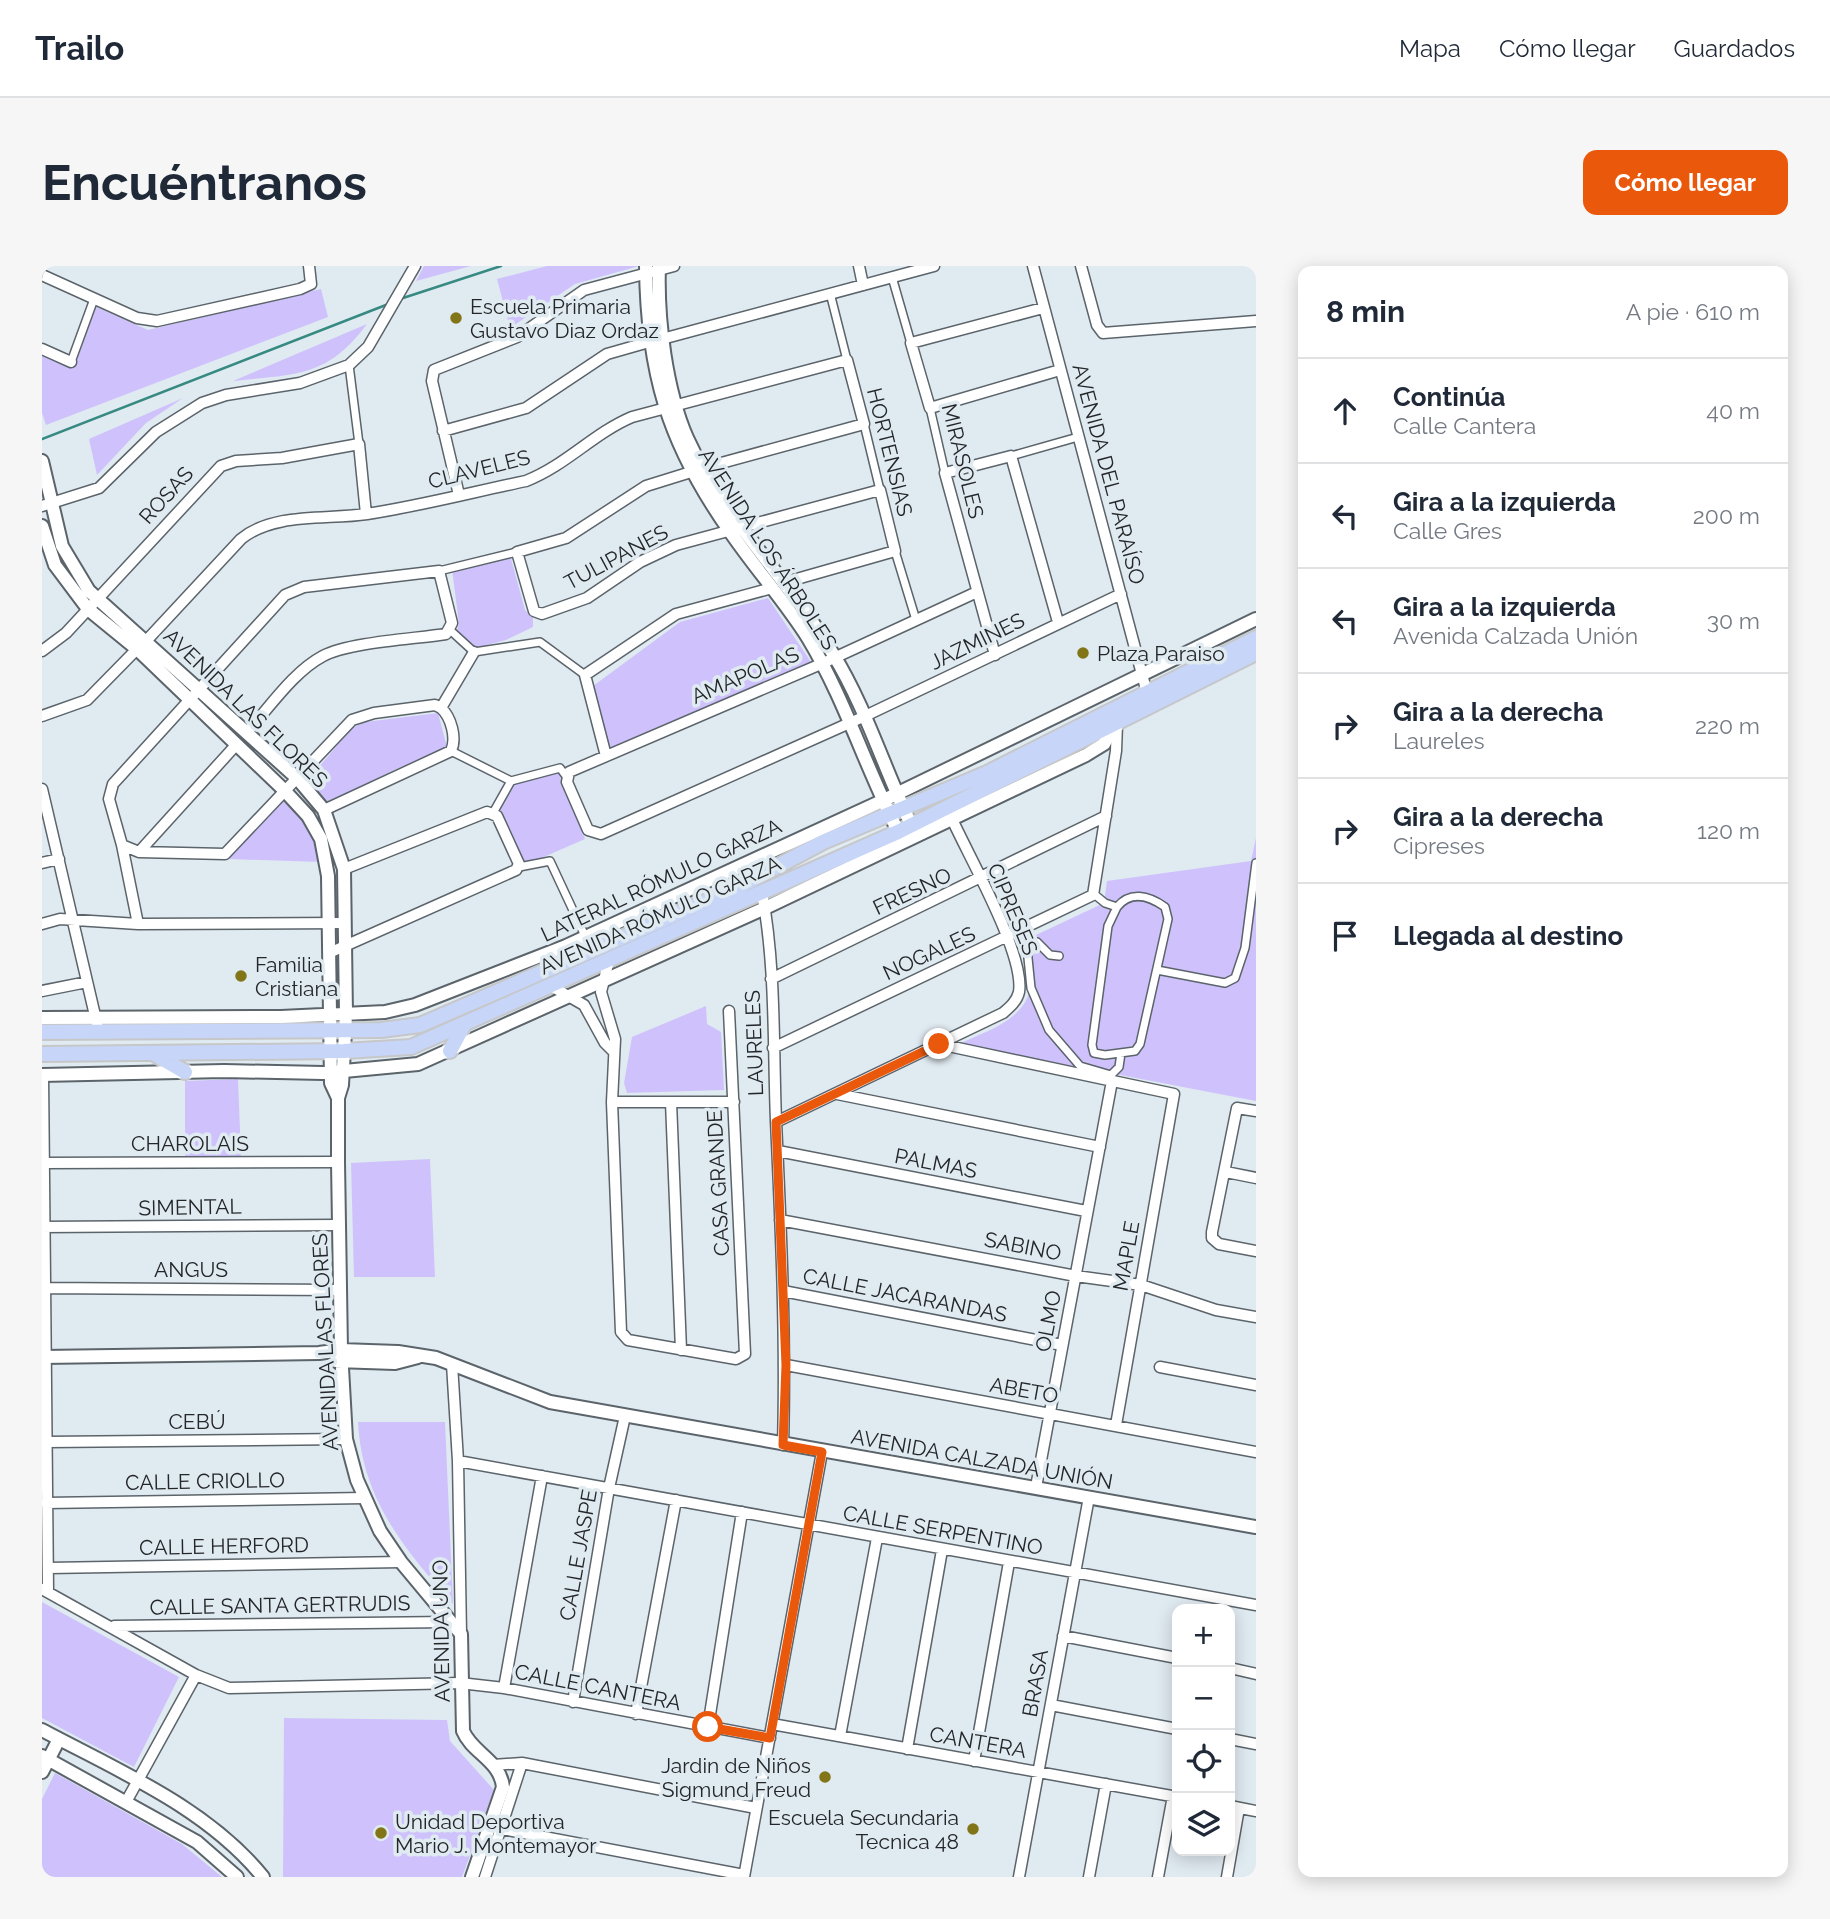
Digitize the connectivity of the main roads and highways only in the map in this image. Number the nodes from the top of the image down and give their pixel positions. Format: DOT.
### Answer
graph roads {
  1 [pos="1256,638"];
  2 [pos="1256,653"];
  3 [pos="566,946"];
  4 [pos="551,952"];
  5 [pos="585,953"];
  6 [pos="541,971"];
  7 [pos="464,1025"];
  8 [pos="42,1032"];
  9 [pos="342,1038"];
  10 [pos="450,1051"];
  11 [pos="42,1054"];
  12 [pos="155,1054"];
  13 [pos="185,1072"];
  1 -- 5 [label="main road, AVENIDA RÓMULO GARZA"];
  2 -- 7 [label="main road, AVENIDA RÓMULO GARZA"];
  3 -- 5 [label="main road"];
  4 -- 6 [label="main road"];
  5 -- 6 [label="main road, AVENIDA RÓMULO GARZA"];
  6 -- 9 [label="main road, AVENIDA RÓMULO GARZA"];
  7 -- 9 [label="main road, AVENIDA RÓMULO GARZA"];
  7 -- 10 [label="main road"];
  8 -- 9 [label="main road, AVENIDA RÓMULO GARZA"];
  9 -- 12 [label="main road, AVENIDA RÓMULO GARZA"];
  11 -- 12 [label="main road, AVENIDA RÓMULO GARZA"];
  12 -- 13 [label="main road"];
}
